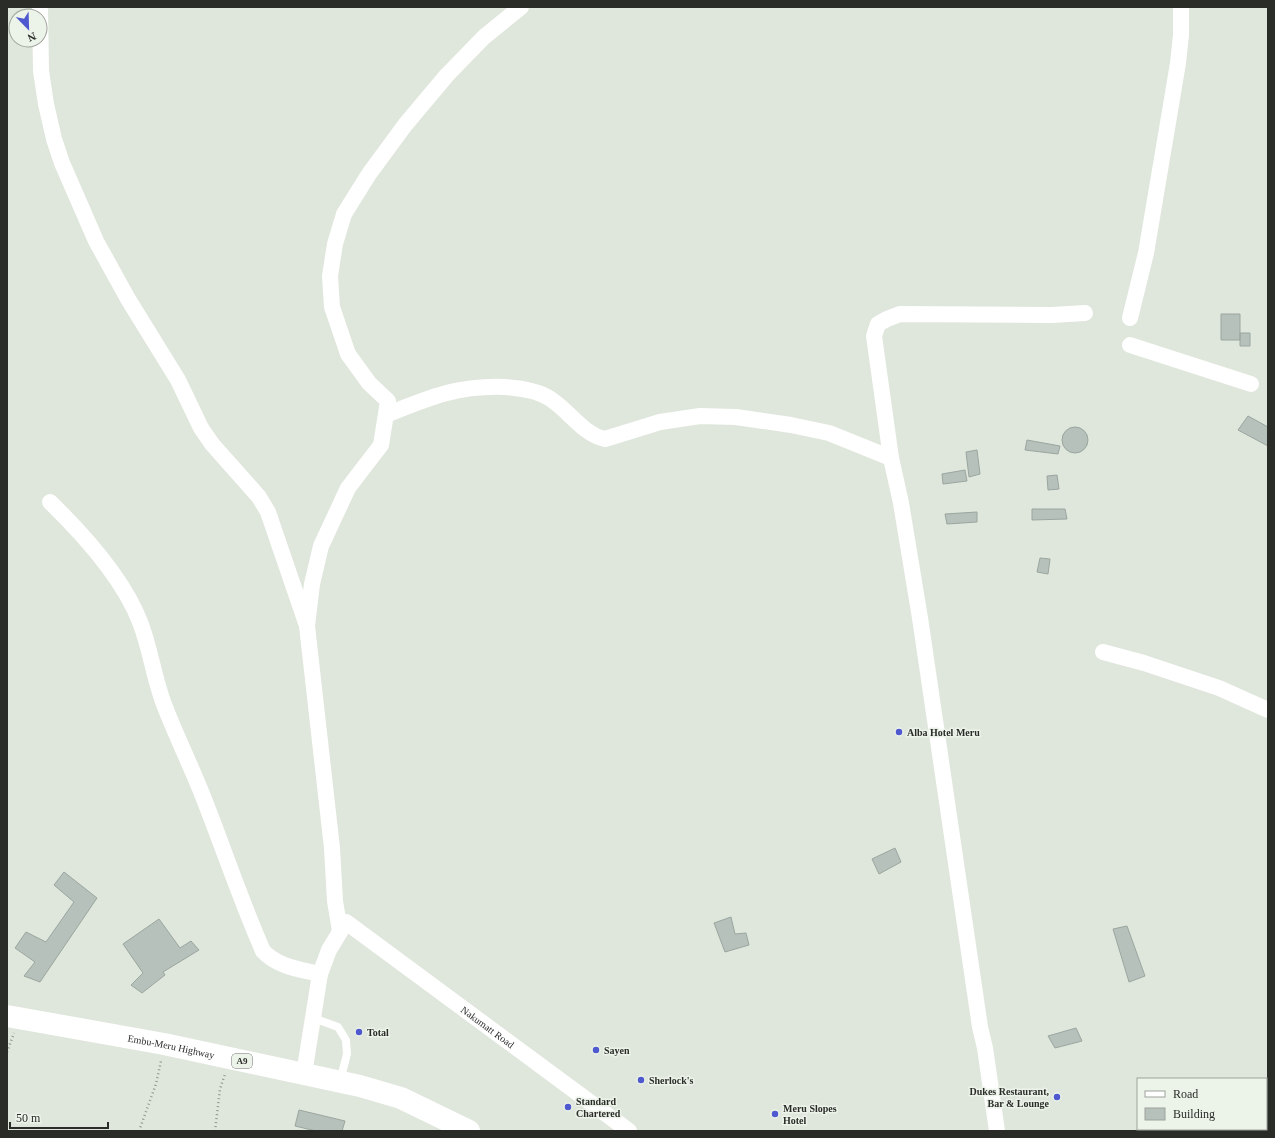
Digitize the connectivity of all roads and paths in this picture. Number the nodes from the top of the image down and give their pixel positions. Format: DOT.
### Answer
graph roads {
  1 [pos="40,7"];
  2 [pos="521,7"];
  3 [pos="1181,7"];
  4 [pos="1086,313"];
  5 [pos="1130,318"];
  6 [pos="1130,345"];
  7 [pos="1251,384"];
  8 [pos="386,416"];
  9 [pos="891,458"];
  10 [pos="50,502"];
  11 [pos="307,626"];
  12 [pos="1103,652"];
  13 [pos="1268,710"];
  14 [pos="343,926"];
  15 [pos="320,974"];
  16 [pos="7,1016"];
  17 [pos="313,1018"];
  18 [pos="164,1044"];
  19 [pos="231,1058"];
  20 [pos="304,1074"];
  21 [pos="340,1082"];
  22 [pos="625,1130"];
  23 [pos="139,1131"];
  24 [pos="215,1131"];
  25 [pos="469,1131"];
  26 [pos="997,1131"];
  1 -- 11 [label="street"];
  2 -- 8 [label="street"];
  3 -- 5 [label="street"];
  4 -- 9 [label="street"];
  6 -- 7 [label="street"];
  8 -- 9 [label="street"];
  8 -- 11 [label="street"];
  9 -- 26 [label="street"];
  10 -- 15 [label="street"];
  11 -- 14 [label="street"];
  12 -- 13 [label="street"];
  14 -- 15 [label="street"];
  14 -- 22 [label="street, Nakumatt Road"];
  15 -- 17 [label="street"];
  16 -- 18 [label="highway, Embu-Meru Highway / A9"];
  17 -- 20 [label="street"];
  17 -- 21 [label="lane"];
  18 -- 19 [label="highway, Embu-Meru Highway / A9"];
  18 -- 23 [label="path"];
  19 -- 20 [label="highway, Embu-Meru Highway / A9"];
  19 -- 24 [label="path"];
  20 -- 21 [label="highway, Embu-Meru Highway / A9"];
  21 -- 25 [label="highway, Embu-Meru Highway / A9"];
}
